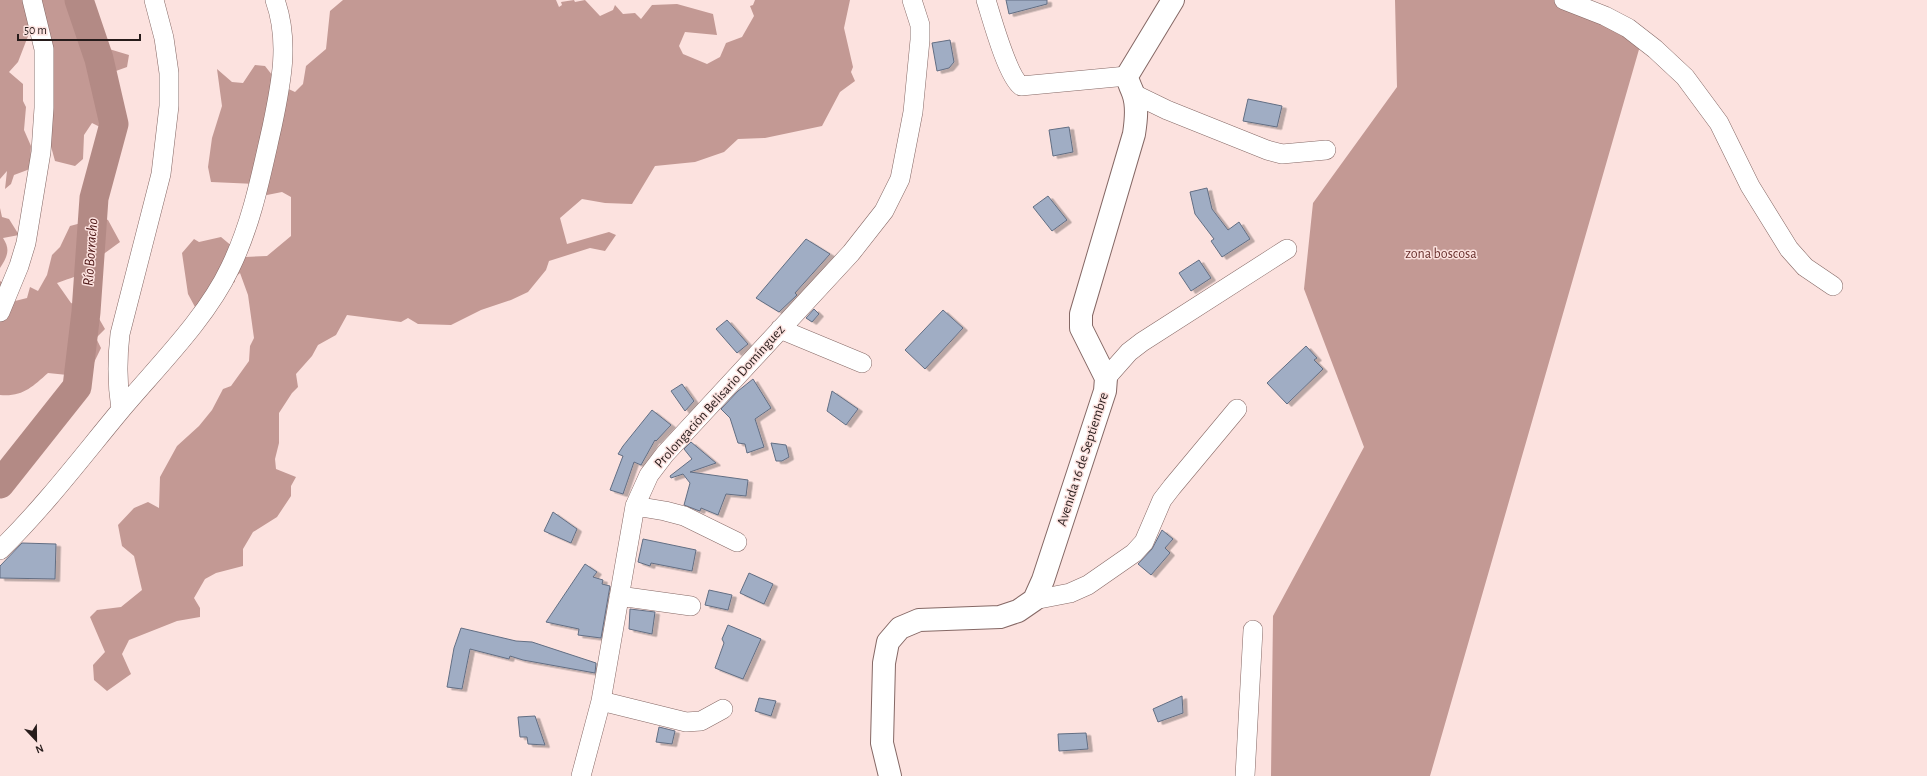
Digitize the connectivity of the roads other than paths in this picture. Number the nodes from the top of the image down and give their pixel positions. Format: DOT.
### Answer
graph roads {
  1 [pos="32,0"];
  2 [pos="154,0"];
  3 [pos="275,0"];
  4 [pos="912,0"];
  5 [pos="986,0"];
  6 [pos="1173,0"];
  7 [pos="1564,0"];
  8 [pos="1130,85"];
  9 [pos="1326,150"];
  10 [pos="1287,249"];
  11 [pos="1833,286"];
  12 [pos="0,312"];
  13 [pos="780,329"];
  14 [pos="862,363"];
  15 [pos="1106,378"];
  16 [pos="1237,409"];
  17 [pos="121,410"];
  18 [pos="635,506"];
  19 [pos="737,542"];
  20 [pos="0,550"];
  21 [pos="619,596"];
  22 [pos="1034,600"];
  23 [pos="690,606"];
  24 [pos="1253,630"];
  25 [pos="601,701"];
  26 [pos="723,709"];
  27 [pos="581,776"];
  28 [pos="890,776"];
  29 [pos="1245,776"];
  1 -- 12 [label="street"];
  2 -- 17 [label="street"];
  3 -- 17 [label="street"];
  4 -- 13 [label="street, Prolongación Belisario Domínguez"];
  5 -- 8 [label="street"];
  6 -- 8 [label="street"];
  7 -- 11 [label="street"];
  8 -- 9 [label="street"];
  8 -- 15 [label="street, Avenida 16 de Septiembre"];
  10 -- 15 [label="street"];
  13 -- 14 [label="street"];
  13 -- 18 [label="street, Prolongación Belisario Domínguez"];
  15 -- 22 [label="street, Avenida 16 de Septiembre"];
  16 -- 22 [label="street"];
  17 -- 20 [label="street"];
  18 -- 19 [label="street"];
  18 -- 21 [label="street, Prolongación Belisario Domínguez"];
  21 -- 23 [label="street"];
  21 -- 25 [label="street, Prolongación Belisario Domínguez"];
  22 -- 28 [label="street"];
  24 -- 29 [label="street"];
  25 -- 26 [label="street"];
  25 -- 27 [label="street, Prolongación Belisario Domínguez"];
}
